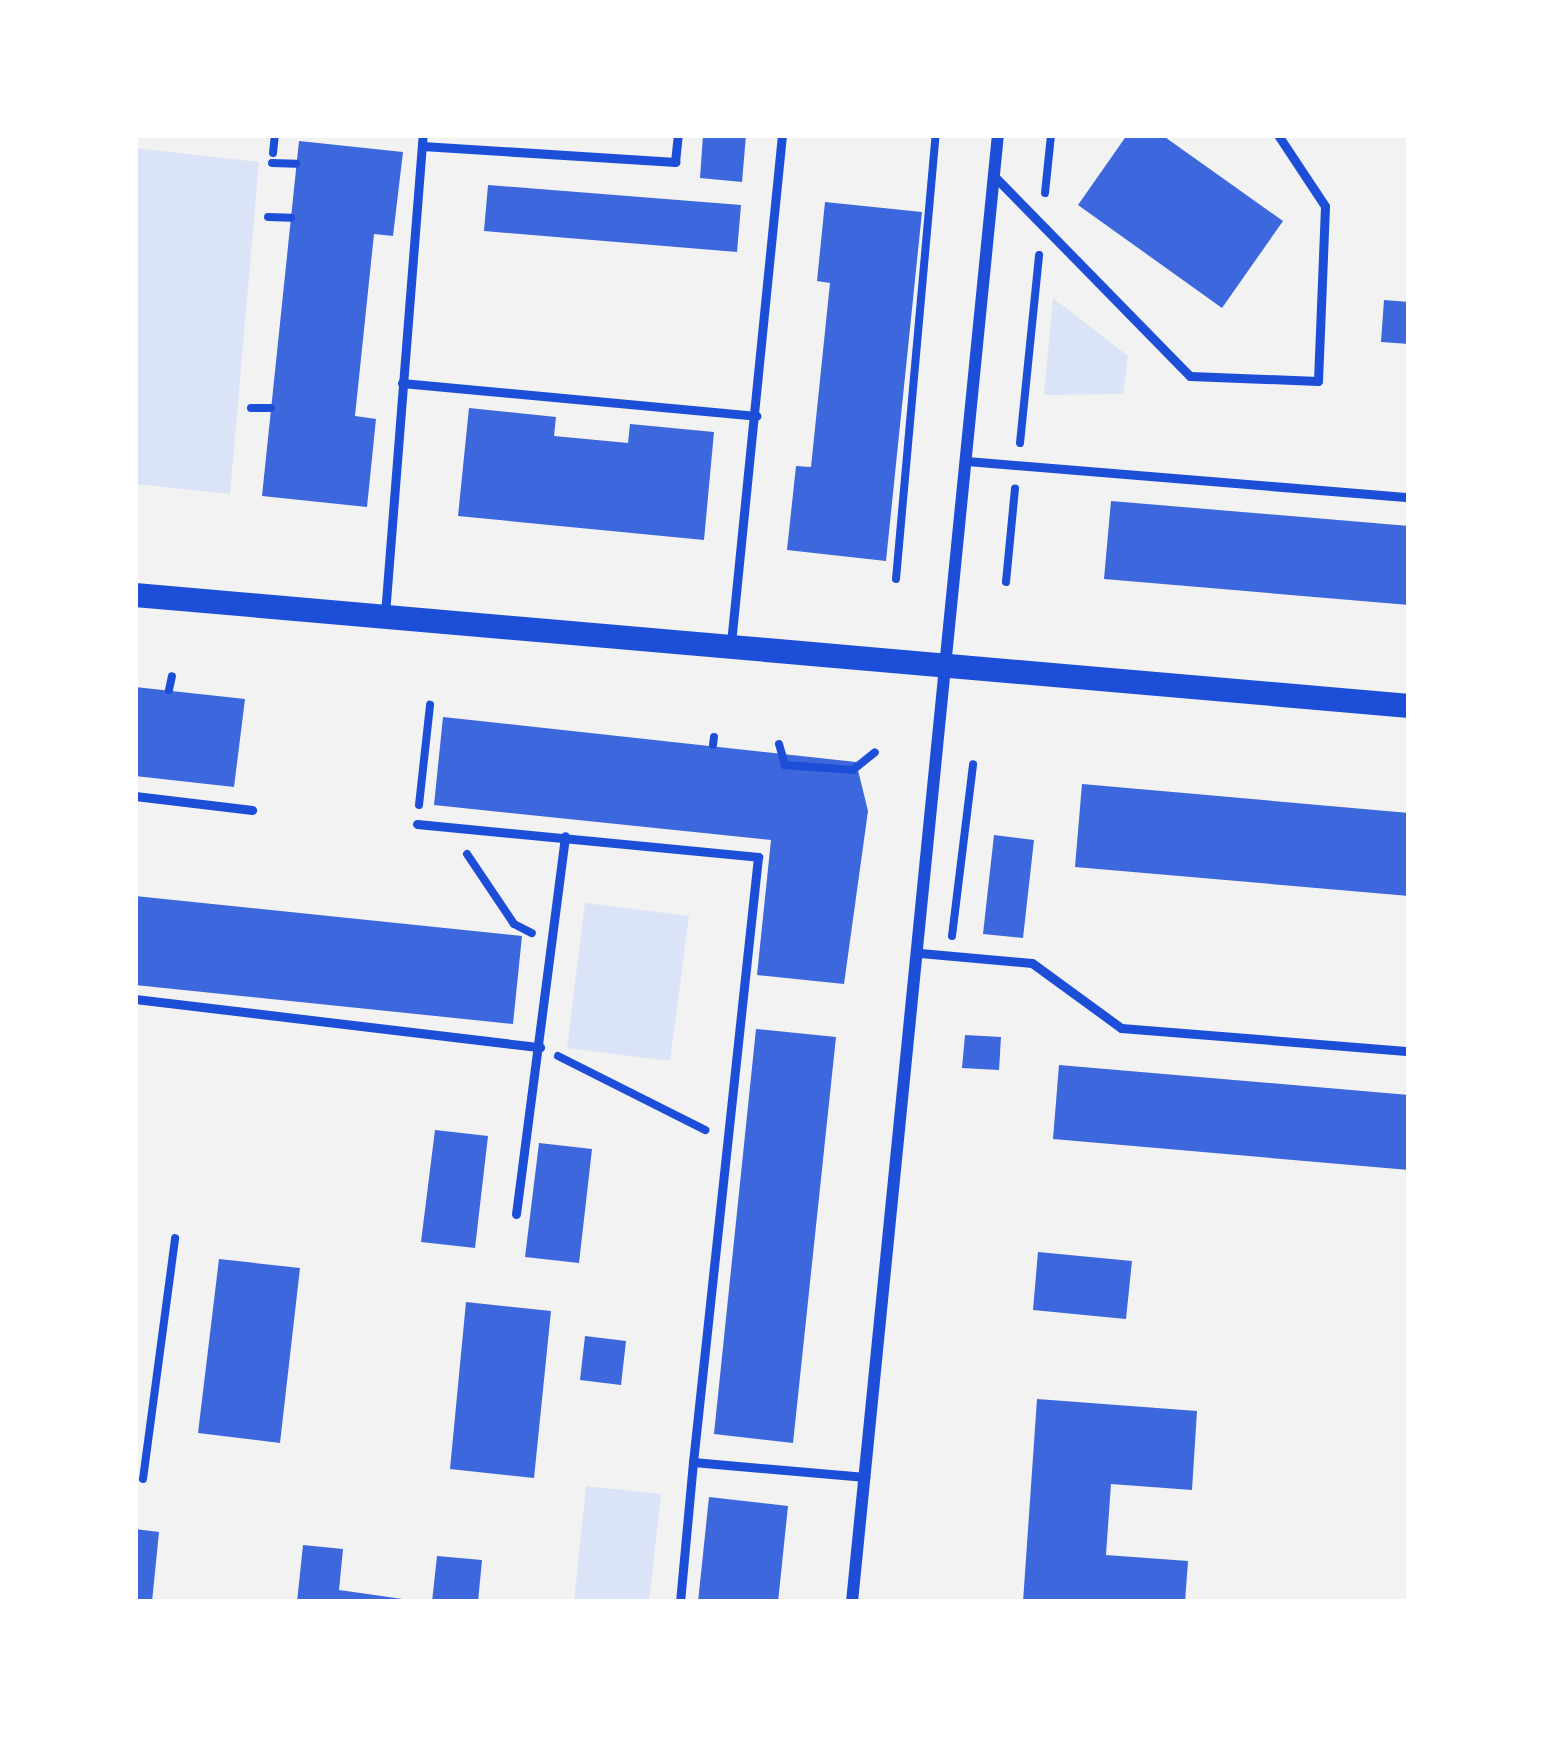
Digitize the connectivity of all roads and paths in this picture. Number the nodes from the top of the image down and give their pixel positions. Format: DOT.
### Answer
graph roads {
  1 [pos="275,135"];
  2 [pos="678,135"];
  3 [pos="782,135"];
  4 [pos="936,135"];
  5 [pos="998,135"];
  6 [pos="1051,135"];
  7 [pos="1264,135"];
  8 [pos="423,141"];
  9 [pos="1278,141"];
  10 [pos="296,164"];
  11 [pos="994,176"];
  12 [pos="268,217"];
  13 [pos="291,218"];
  14 [pos="1042,224"];
  15 [pos="403,383"];
  16 [pos="251,407"];
  17 [pos="272,408"];
  18 [pos="756,416"];
  19 [pos="967,460"];
  20 [pos="1018,465"];
  21 [pos="1409,497"];
  22 [pos="896,579"];
  23 [pos="1006,582"];
  24 [pos="135,595"];
  25 [pos="384,619"];
  26 [pos="730,648"];
  27 [pos="949,667"];
  28 [pos="172,676"];
  29 [pos="169,690"];
  30 [pos="430,705"];
  31 [pos="1409,706"];
  32 [pos="779,743"];
  33 [pos="875,752"];
  34 [pos="973,764"];
  35 [pos="135,796"];
  36 [pos="253,809"];
  37 [pos="417,824"];
  38 [pos="450,827"];
  39 [pos="565,836"];
  40 [pos="553,942"];
  41 [pos="920,953"];
  42 [pos="950,956"];
  43 [pos="135,999"];
  44 [pos="540,1047"];
  45 [pos="1409,1051"];
  46 [pos="728,1142"];
  47 [pos="516,1214"];
  48 [pos="176,1238"];
  49 [pos="693,1462"];
  50 [pos="865,1477"];
  51 [pos="143,1479"];
  52 [pos="680,1602"];
  53 [pos="851,1602"];
  1 -- 10 [label="path"];
  2 -- 8 [label="lane"];
  3 -- 18 [label="lane"];
  4 -- 22 [label="path"];
  5 -- 11 [label="street"];
  6 -- 14 [label="path"];
  7 -- 9 [label="lane"];
  8 -- 15 [label="lane"];
  9 -- 14 [label="lane"];
  11 -- 14 [label="lane"];
  11 -- 19 [label="street"];
  12 -- 13 [label="path"];
  14 -- 20 [label="path"];
  15 -- 18 [label="lane"];
  15 -- 25 [label="lane"];
  16 -- 17 [label="path"];
  18 -- 26 [label="lane"];
  19 -- 20 [label="lane"];
  19 -- 27 [label="street"];
  20 -- 21 [label="lane"];
  20 -- 23 [label="path"];
  24 -- 25 [label="main road"];
  25 -- 26 [label="main road"];
  26 -- 27 [label="main road"];
  27 -- 31 [label="main road"];
  27 -- 41 [label="street"];
  28 -- 29 [label="path"];
  30 -- 37 [label="path"];
  32 -- 33 [label="path"];
  34 -- 42 [label="path"];
  35 -- 36 [label="lane"];
  37 -- 38 [label="lane"];
  38 -- 39 [label="lane"];
  38 -- 40 [label="path"];
  39 -- 40 [label="lane"];
  39 -- 46 [label="lane"];
  40 -- 44 [label="lane"];
  41 -- 42 [label="lane"];
  41 -- 50 [label="street"];
  42 -- 45 [label="lane"];
  43 -- 44 [label="lane"];
  44 -- 46 [label="path"];
  44 -- 47 [label="lane"];
  46 -- 49 [label="lane"];
  48 -- 51 [label="path"];
  49 -- 50 [label="lane"];
  49 -- 52 [label="lane"];
  50 -- 53 [label="street"];
}
